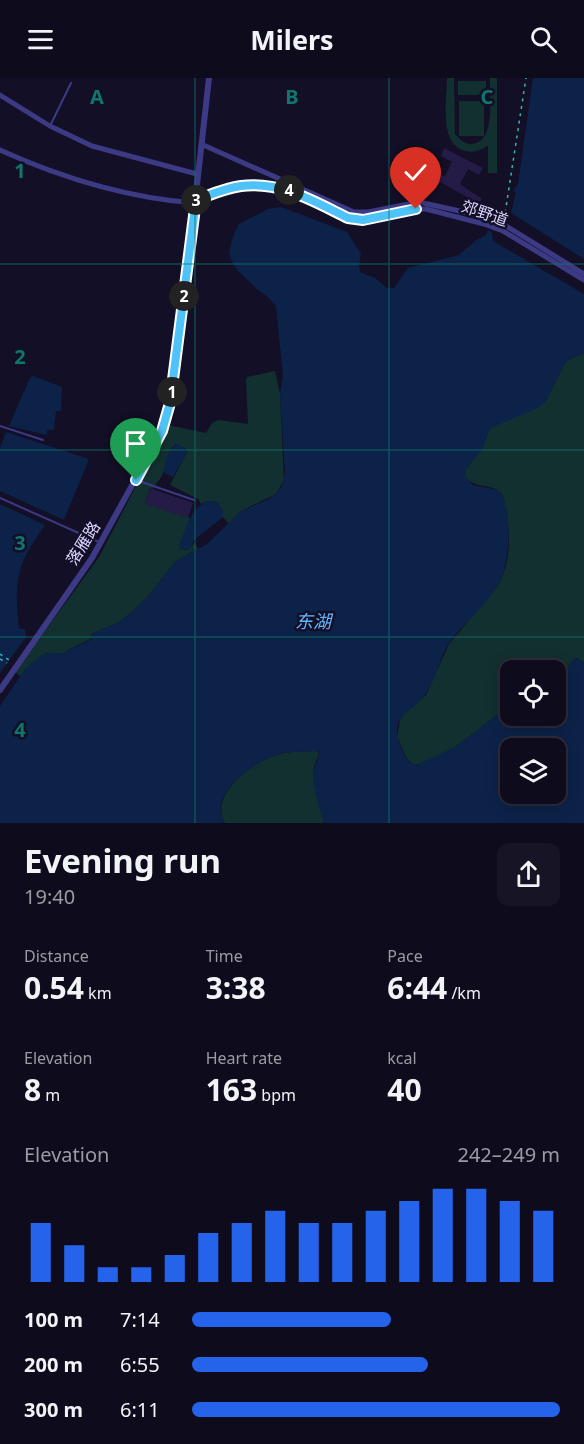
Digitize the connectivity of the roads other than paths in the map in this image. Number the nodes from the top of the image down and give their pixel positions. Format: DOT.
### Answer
graph roads {
  1 [pos="209,78"];
  2 [pos="71,83"];
  3 [pos="0,95"];
  4 [pos="50,126"];
  5 [pos="201,144"];
  6 [pos="0,150"];
  7 [pos="197,174"];
  8 [pos="196,201"];
  9 [pos="584,274"];
  10 [pos="584,280"];
  11 [pos="0,426"];
  12 [pos="43,440"];
  13 [pos="136,480"];
  14 [pos="0,498"];
  15 [pos="194,500"];
  16 [pos="100,543"];
  17 [pos="0,690"];
  1 -- 5 [label="street, 落雁路"];
  2 -- 4 [label="lane"];
  3 -- 4 [label="street"];
  4 -- 7 [label="street"];
  5 -- 7 [label="street, 落雁路"];
  5 -- 9 [label="street"];
  6 -- 8 [label="street, 郊野道"];
  7 -- 8 [label="street, 落雁路"];
  8 -- 10 [label="street, 郊野道"];
  8 -- 13 [label="street, 落雁路"];
  11 -- 12 [label="lane"];
  13 -- 15 [label="lane"];
  13 -- 16 [label="street, 落雁路"];
  14 -- 16 [label="lane"];
  16 -- 17 [label="street, 落雁路"];
}
